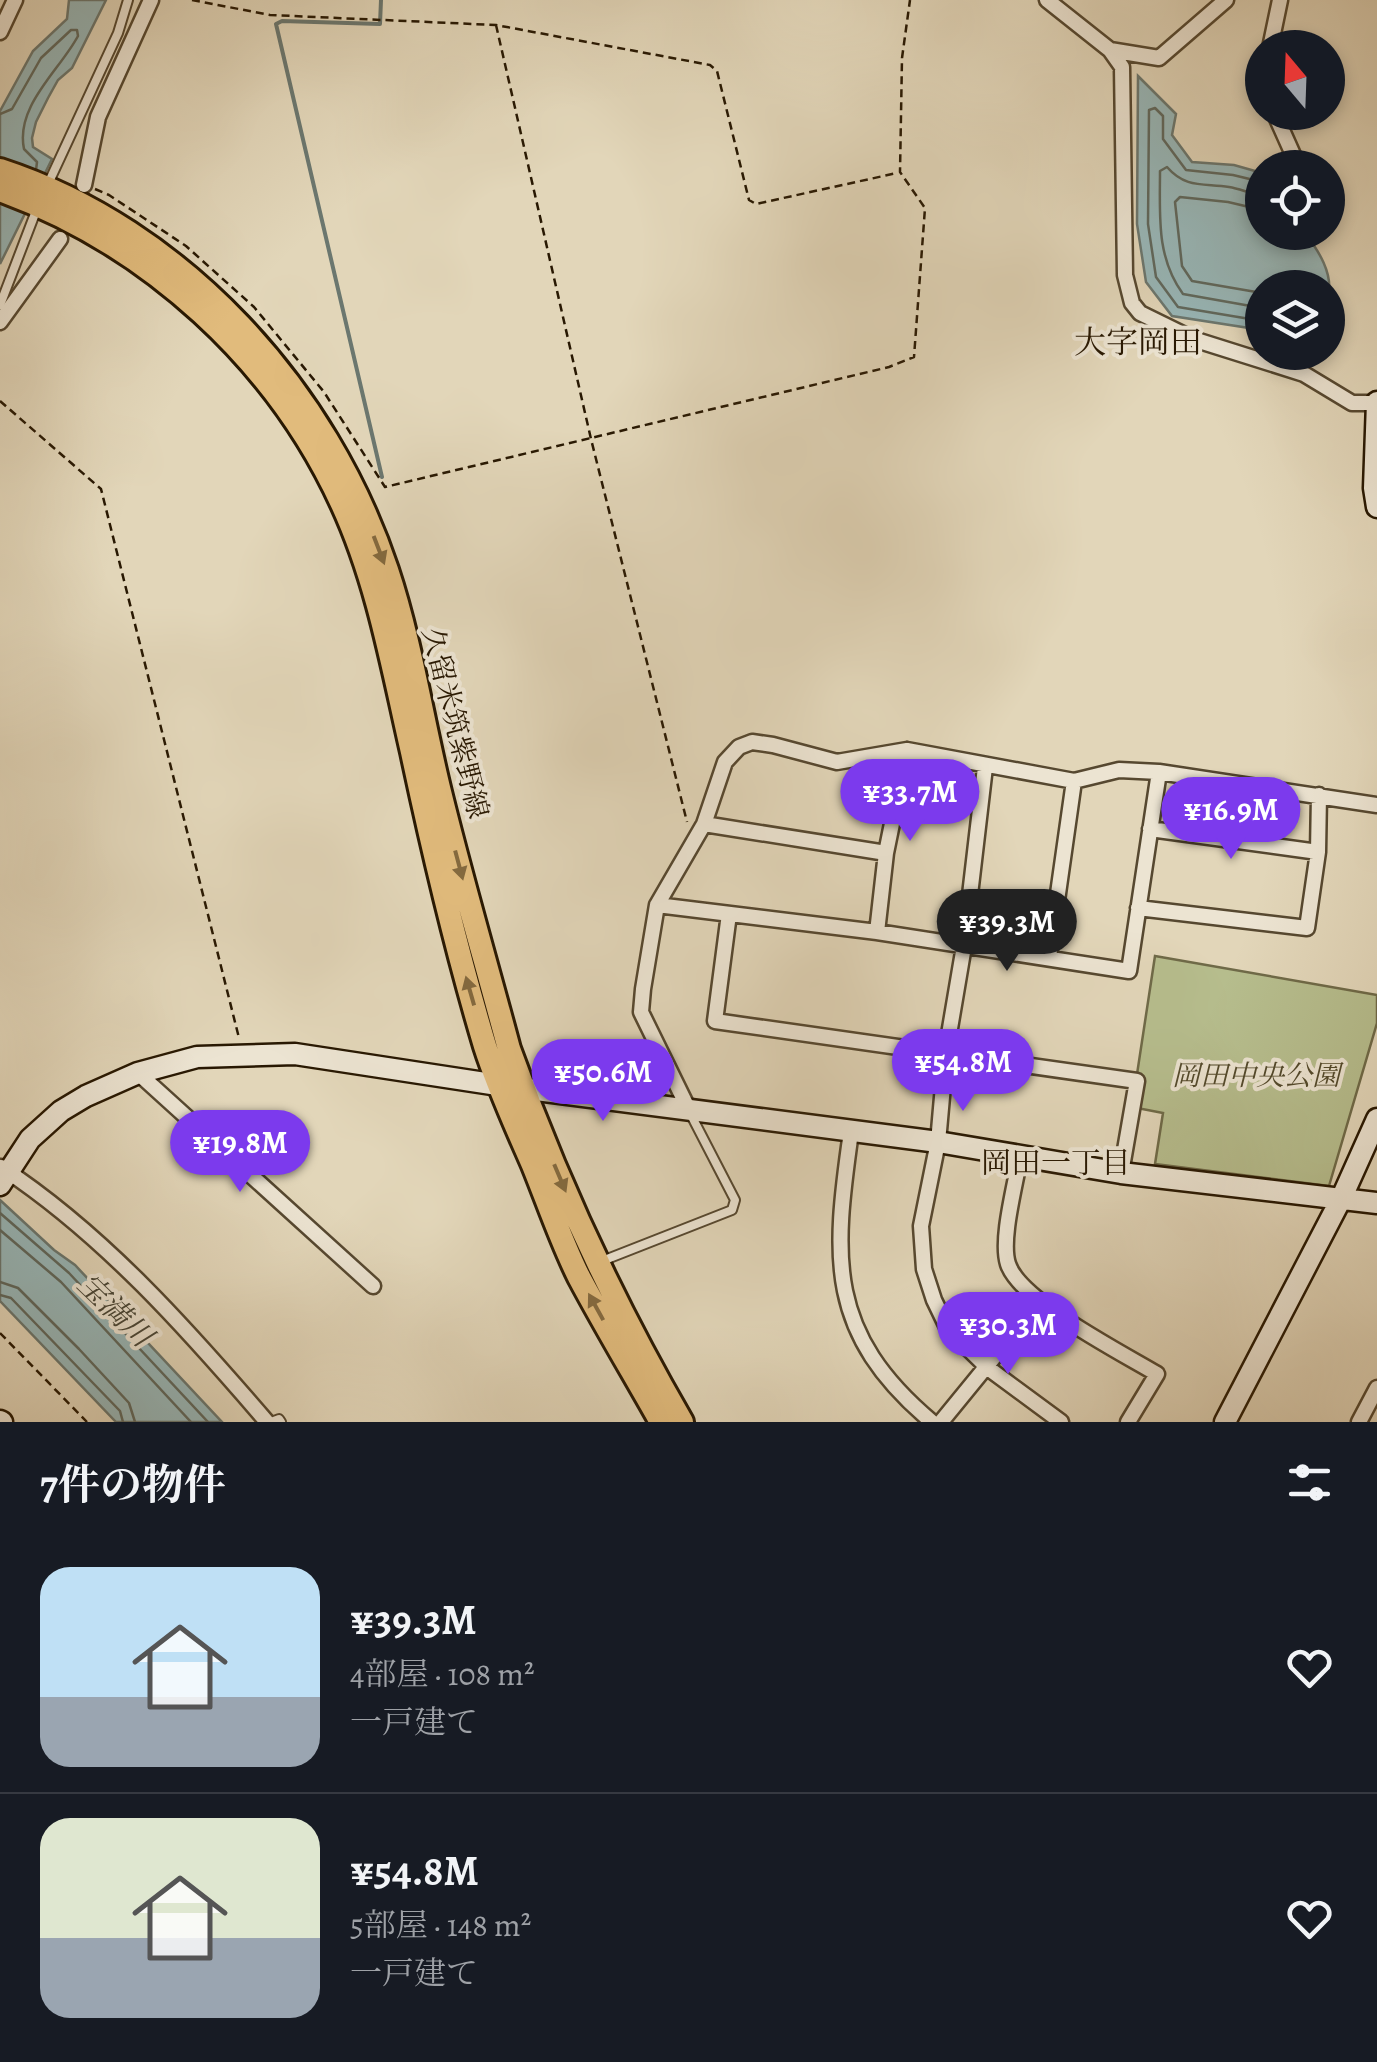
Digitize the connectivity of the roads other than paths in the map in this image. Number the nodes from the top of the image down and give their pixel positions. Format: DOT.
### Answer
graph roads {
  1 [pos="15,0"];
  2 [pos="128,0"];
  3 [pos="151,0"];
  4 [pos="1047,0"];
  5 [pos="1226,0"];
  6 [pos="1280,0"];
  7 [pos="1274,30"];
  8 [pos="0,32"];
  9 [pos="1110,50"];
  10 [pos="0,170"];
  11 [pos="84,185"];
  12 [pos="0,190"];
  13 [pos="37,193"];
  14 [pos="60,238"];
  15 [pos="0,305"];
  16 [pos="0,322"];
  17 [pos="1377,403"];
  18 [pos="1376,457"];
  19 [pos="1377,507"];
  20 [pos="907,750"];
  21 [pos="984,766"];
  22 [pos="1159,772"];
  23 [pos="1074,781"];
  24 [pos="1319,795"];
  25 [pos="1377,804"];
  26 [pos="704,824"];
  27 [pos="1150,829"];
  28 [pos="886,852"];
  29 [pos="1318,852"];
  30 [pos="657,905"];
  31 [pos="1138,908"];
  32 [pos="729,914"];
  33 [pos="877,932"];
  34 [pos="964,946"];
  35 [pos="1049,957"];
  36 [pos="946,1052"];
  37 [pos="138,1072"];
  38 [pos="498,1085"];
  39 [pos="523,1088"];
  40 [pos="689,1110"];
  41 [pos="1377,1119"];
  42 [pos="851,1132"];
  43 [pos="938,1142"];
  44 [pos="1020,1156"];
  45 [pos="1120,1172"];
  46 [pos="2,1177"];
  47 [pos="1342,1197"];
  48 [pos="1377,1203"];
  49 [pos="598,1263"];
  50 [pos="373,1286"];
  51 [pos="1040,1302"];
  52 [pos="988,1368"];
  53 [pos="1377,1388"];
  54 [pos="268,1422"];
  55 [pos="281,1422"];
  56 [pos="661,1422"];
  57 [pos="682,1422"];
  58 [pos="932,1422"];
  59 [pos="940,1422"];
  60 [pos="1061,1422"];
  61 [pos="1128,1422"];
  62 [pos="1225,1422"];
  63 [pos="1359,1422"];
  1 -- 8 [label="street"];
  2 -- 13 [label="lane"];
  3 -- 11 [label="street"];
  4 -- 9 [label="street"];
  5 -- 9 [label="street"];
  6 -- 7 [label="street"];
  9 -- 17 [label="street"];
  10 -- 13 [label="main road, 久留米筑紫野線"];
  12 -- 13 [label="main road, 久留米筑紫野線"];
  13 -- 15 [label="lane"];
  38 -- 13 [label="main road, 久留米筑紫野線, one-way"];
  13 -- 39 [label="main road, 久留米筑紫野線, one-way"];
  14 -- 16 [label="street"];
  17 -- 18 [label="street"];
  18 -- 19 [label="street"];
  20 -- 21 [label="street"];
  20 -- 26 [label="street"];
  20 -- 28 [label="street"];
  21 -- 23 [label="street"];
  21 -- 34 [label="street"];
  22 -- 23 [label="street"];
  22 -- 24 [label="street"];
  22 -- 27 [label="street"];
  23 -- 35 [label="street"];
  24 -- 25 [label="street"];
  24 -- 29 [label="street"];
  26 -- 28 [label="street"];
  26 -- 30 [label="street"];
  27 -- 29 [label="street"];
  27 -- 31 [label="street"];
  28 -- 33 [label="street"];
  29 -- 31 [label="street"];
  30 -- 32 [label="street"];
  30 -- 40 [label="street"];
  31 -- 35 [label="street"];
  32 -- 33 [label="street"];
  32 -- 36 [label="street"];
  33 -- 34 [label="street"];
  34 -- 35 [label="street"];
  34 -- 36 [label="street"];
  36 -- 43 [label="street"];
  36 -- 45 [label="street"];
  37 -- 38 [label="street"];
  37 -- 46 [label="street"];
  37 -- 50 [label="street"];
  38 -- 39 [label="street"];
  56 -- 38 [label="main road, 久留米筑紫野線, one-way"];
  39 -- 40 [label="street"];
  39 -- 49 [label="main road, 久留米筑紫野線, one-way"];
  40 -- 42 [label="street"];
  40 -- 49 [label="lane"];
  41 -- 47 [label="street"];
  42 -- 43 [label="street"];
  42 -- 58 [label="street"];
  43 -- 44 [label="street"];
  43 -- 52 [label="street"];
  44 -- 45 [label="street"];
  44 -- 51 [label="street"];
  45 -- 47 [label="street"];
  46 -- 54 [label="street"];
  47 -- 48 [label="street"];
  47 -- 62 [label="street"];
  49 -- 57 [label="main road, 久留米筑紫野線"];
  51 -- 52 [label="street"];
  51 -- 61 [label="street"];
  52 -- 59 [label="street"];
  52 -- 60 [label="street"];
  53 -- 63 [label="street"];
  54 -- 55 [label="lane"];
}
